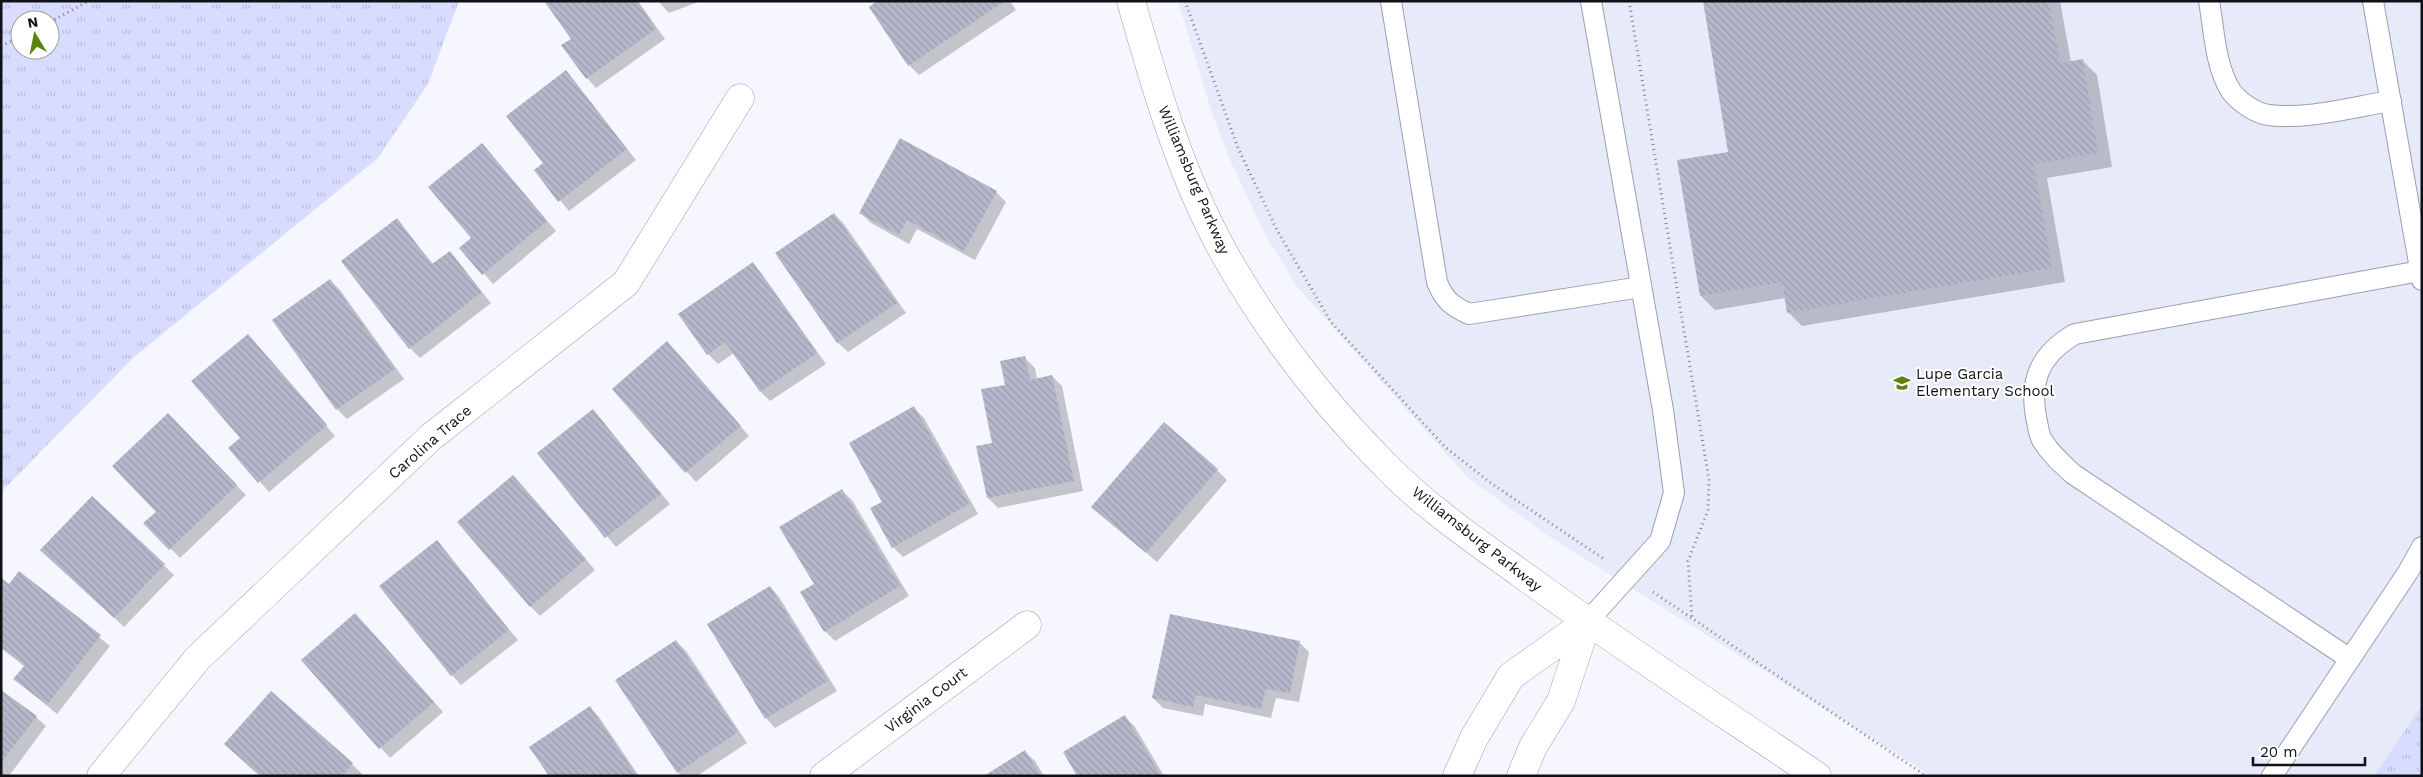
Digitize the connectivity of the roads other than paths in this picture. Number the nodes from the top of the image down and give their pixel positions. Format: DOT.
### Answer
graph roads {
  1 [pos="1131,1"];
  2 [pos="1391,1"];
  3 [pos="1591,1"];
  4 [pos="2209,1"];
  5 [pos="2374,1"];
  6 [pos="740,98"];
  7 [pos="2391,101"];
  8 [pos="2421,276"];
  9 [pos="1642,287"];
  10 [pos="2422,547"];
  11 [pos="1587,622"];
  12 [pos="1027,625"];
  13 [pos="2350,659"];
  14 [pos="101,776"];
  15 [pos="824,776"];
  16 [pos="1457,776"];
  17 [pos="1521,776"];
  18 [pos="1818,776"];
  19 [pos="2272,776"];
  1 -- 11 [label="street, Williamsburg Parkway"];
  2 -- 9 [label="lane"];
  3 -- 9 [label="lane"];
  4 -- 7 [label="lane"];
  5 -- 7 [label="lane"];
  6 -- 14 [label="street, Carolina Trace"];
  7 -- 8 [label="lane"];
  8 -- 13 [label="lane"];
  9 -- 11 [label="lane"];
  10 -- 13 [label="lane"];
  11 -- 16 [label="street"];
  11 -- 17 [label="street"];
  11 -- 18 [label="street, Williamsburg Parkway"];
  12 -- 15 [label="street, Virginia Court"];
  13 -- 19 [label="lane"];
}
